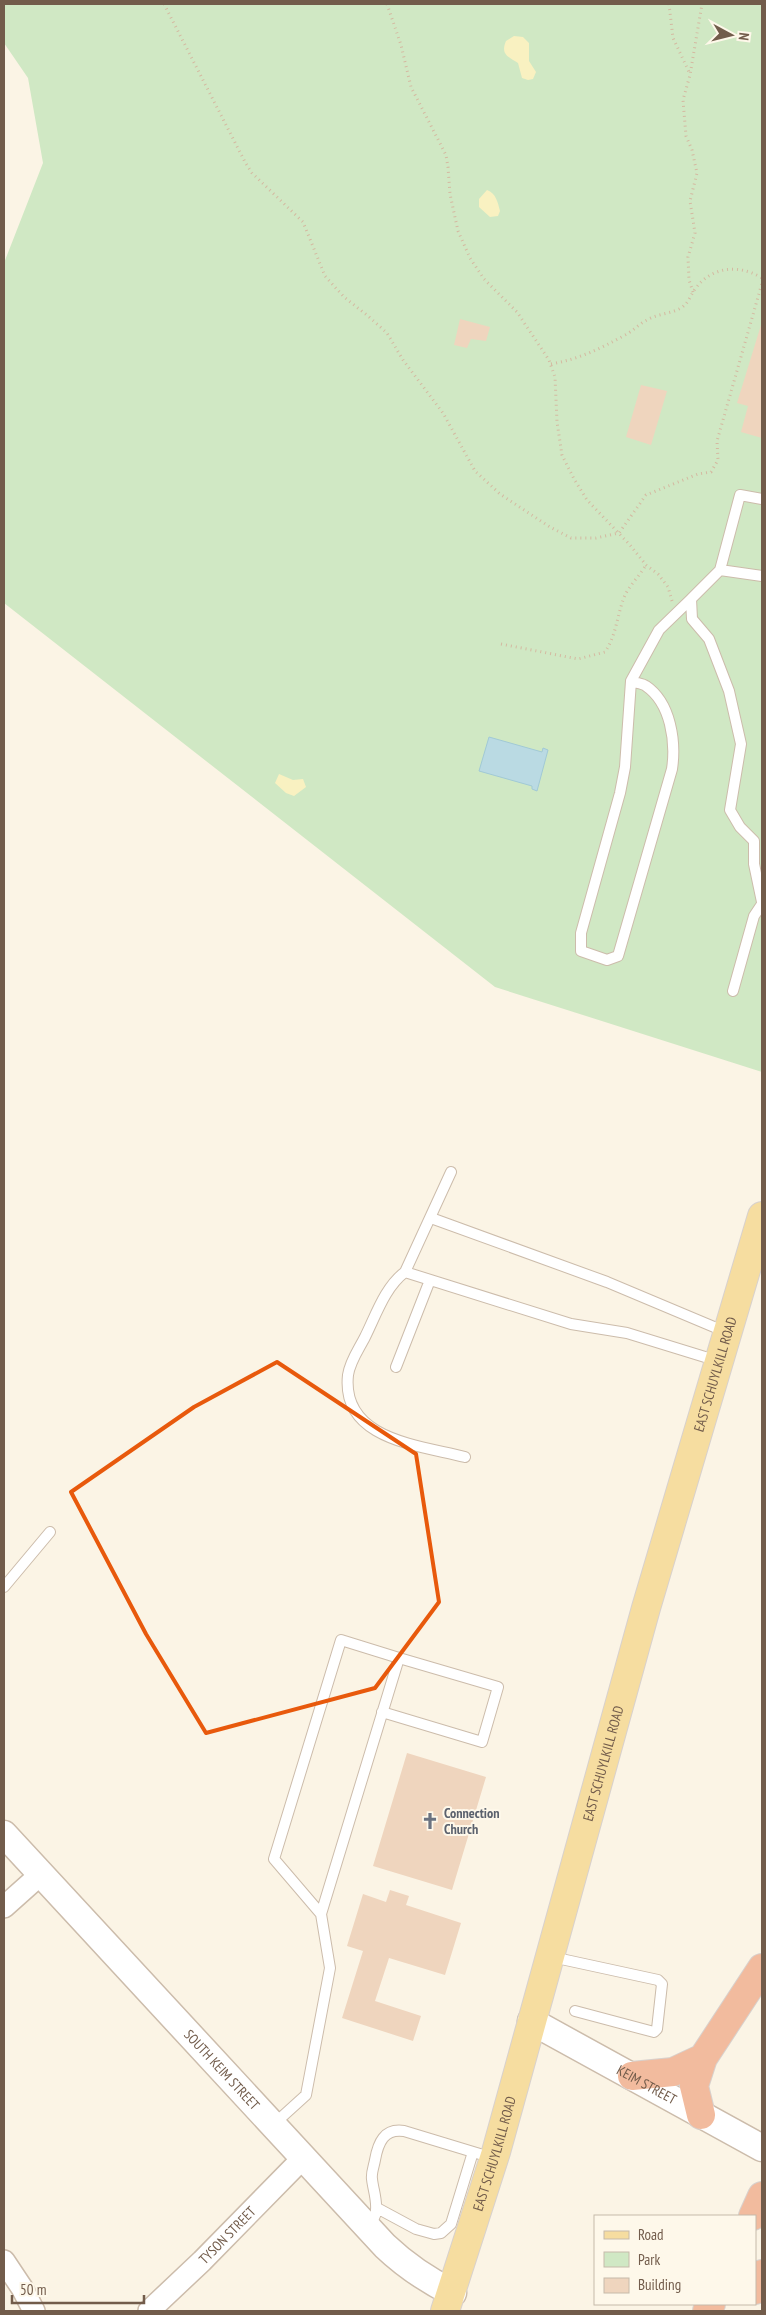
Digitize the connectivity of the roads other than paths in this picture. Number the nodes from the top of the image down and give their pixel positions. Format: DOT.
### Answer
graph roads {
  1 [pos="762,498"];
  2 [pos="720,570"];
  3 [pos="762,576"];
  4 [pos="691,599"];
  5 [pos="631,681"];
  6 [pos="758,839"];
  7 [pos="762,903"];
  8 [pos="733,991"];
  9 [pos="451,1172"];
  10 [pos="762,1216"];
  11 [pos="431,1218"];
  12 [pos="405,1272"];
  13 [pos="430,1280"];
  14 [pos="728,1333"];
  15 [pos="719,1361"];
  16 [pos="396,1367"];
  17 [pos="465,1457"];
  18 [pos="50,1532"];
  19 [pos="4,1587"];
  20 [pos="399,1658"];
  21 [pos="382,1712"];
  22 [pos="4,1834"];
  23 [pos="41,1874"];
  24 [pos="4,1907"];
  25 [pos="321,1914"];
  26 [pos="548,1957"];
  27 [pos="762,1968"];
  28 [pos="575,2011"];
  29 [pos="531,2021"];
  30 [pos="703,2058"];
  31 [pos="632,2076"];
  32 [pos="701,2114"];
  33 [pos="274,2124"];
  34 [pos="760,2147"];
  35 [pos="484,2155"];
  36 [pos="304,2156"];
  37 [pos="762,2196"];
  38 [pos="753,2215"];
  39 [pos="372,2218"];
  40 [pos="462,2227"];
  41 [pos="4,2261"];
  42 [pos="762,2274"];
  43 [pos="756,2288"];
  44 [pos="449,2302"];
  45 [pos="34,2311"];
  46 [pos="149,2311"];
  1 -- 2 [label="lane"];
  2 -- 3 [label="lane"];
  2 -- 4 [label="lane"];
  4 -- 5 [label="lane"];
  4 -- 6 [label="lane"];
  5 -- 5 [label="lane"];
  6 -- 7 [label="lane"];
  7 -- 8 [label="lane"];
  9 -- 11 [label="lane"];
  10 -- 14 [label="main road, EAST SCHUYLKILL ROAD"];
  11 -- 12 [label="lane"];
  11 -- 14 [label="lane"];
  12 -- 13 [label="lane"];
  12 -- 17 [label="lane"];
  13 -- 15 [label="lane"];
  13 -- 16 [label="lane"];
  14 -- 15 [label="main road, EAST SCHUYLKILL ROAD"];
  15 -- 26 [label="main road, EAST SCHUYLKILL ROAD"];
  18 -- 19 [label="lane"];
  20 -- 21 [label="lane"];
  20 -- 21 [label="lane"];
  20 -- 25 [label="lane"];
  21 -- 25 [label="lane"];
  22 -- 23 [label="street, SOUTH KEIM STREET"];
  23 -- 24 [label="street"];
  23 -- 33 [label="street, SOUTH KEIM STREET"];
  25 -- 33 [label="lane"];
  26 -- 28 [label="lane"];
  26 -- 29 [label="main road, EAST SCHUYLKILL ROAD"];
  27 -- 30 [label="highway"];
  29 -- 31 [label="street, KEIM STREET"];
  29 -- 35 [label="main road, EAST SCHUYLKILL ROAD"];
  30 -- 31 [label="highway"];
  30 -- 32 [label="highway"];
  31 -- 32 [label="street, KEIM STREET"];
  32 -- 34 [label="street, KEIM STREET"];
  33 -- 36 [label="street, SOUTH KEIM STREET"];
  35 -- 39 [label="lane"];
  35 -- 40 [label="main road, EAST SCHUYLKILL ROAD"];
  36 -- 39 [label="street, SOUTH KEIM STREET"];
  36 -- 46 [label="street, TYSON STREET"];
  37 -- 38 [label="highway"];
  39 -- 40 [label="lane"];
  39 -- 44 [label="street, SOUTH KEIM STREET"];
  40 -- 44 [label="main road, EAST SCHUYLKILL ROAD"];
  41 -- 45 [label="street"];
  42 -- 43 [label="highway"];
}
